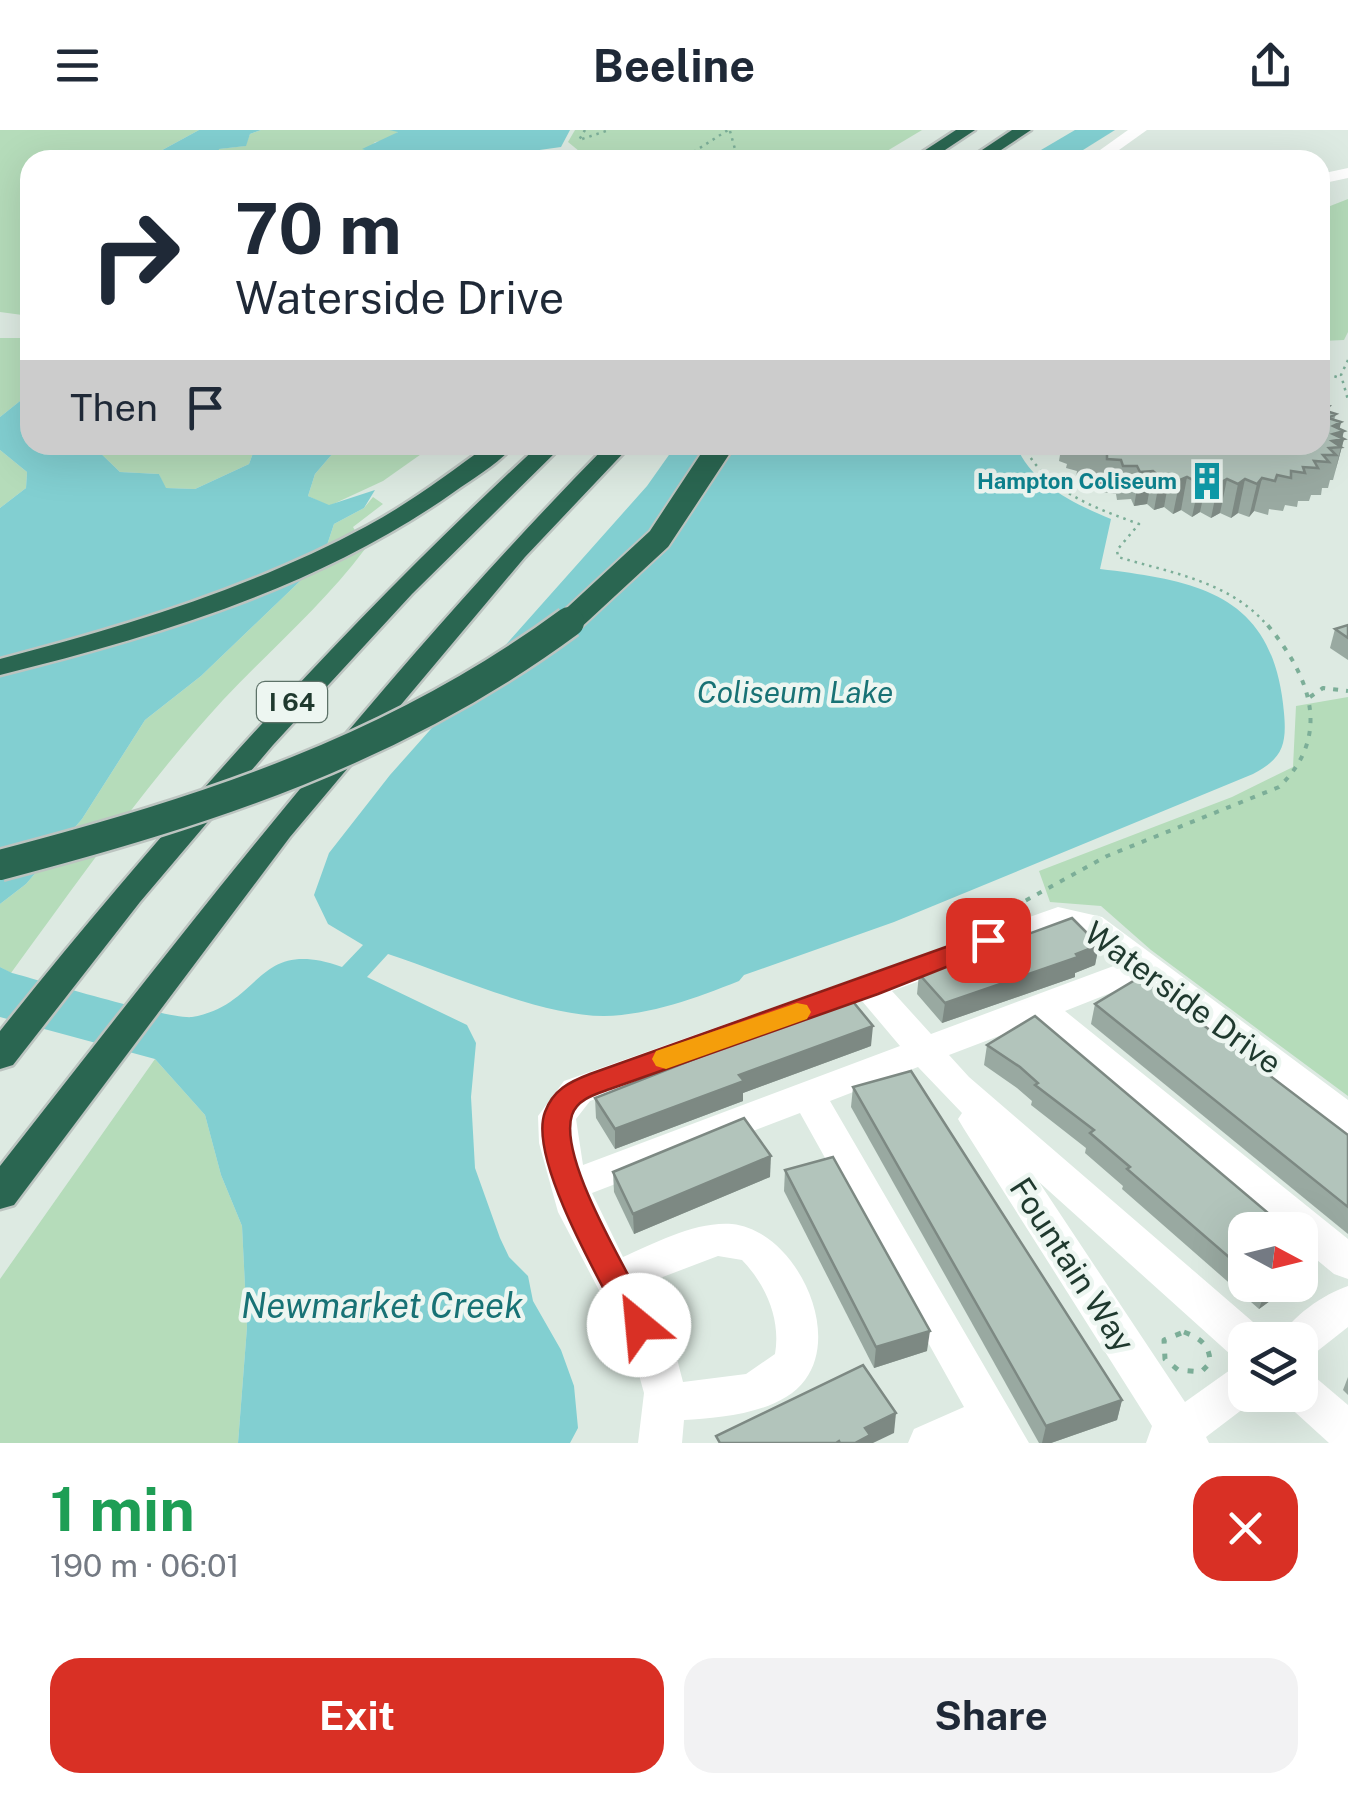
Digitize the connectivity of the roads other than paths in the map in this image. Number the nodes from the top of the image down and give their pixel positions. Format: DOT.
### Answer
graph roads {
  1 [pos="966,130"];
  2 [pos="1024,130"];
  3 [pos="1138,130"];
  4 [pos="934,150"];
  5 [pos="991,150"];
  6 [pos="1000,150"];
  7 [pos="1109,150"];
  8 [pos="488,455"];
  9 [pos="541,455"];
  10 [pos="610,455"];
  11 [pos="715,455"];
  12 [pos="0,667"];
  13 [pos="0,865"];
  14 [pos="1145,967"];
  15 [pos="868,987"];
  16 [pos="1039,1009"];
  17 [pos="11,1042"];
  18 [pos="923,1050"];
  19 [pos="956,1087"];
  20 [pos="809,1097"];
  21 [pos="1348,1120"];
  22 [pos="570,1186"];
  23 [pos="0,1194"];
  24 [pos="1348,1262"];
  25 [pos="614,1278"];
  26 [pos="1348,1303"];
  27 [pos="1228,1326"];
  28 [pos="1318,1326"];
  29 [pos="1228,1396"];
  30 [pos="664,1402"];
  31 [pos="1318,1406"];
  32 [pos="1000,1430"];
  33 [pos="1348,1432"];
  34 [pos="1177,1439"];
  35 [pos="660,1443"];
  36 [pos="930,1443"];
  1 -- 4 [label="highway"];
  2 -- 5 [label="highway"];
  2 -- 6 [label="highway"];
  3 -- 7 [label="street"];
  8 -- 12 [label="highway"];
  9 -- 17 [label="highway, I 64"];
  10 -- 23 [label="highway, I 64"];
  11 -- 13 [label="highway, bridge"];
  14 -- 15 [label="street, Waterside Drive"];
  14 -- 16 [label="street"];
  14 -- 21 [label="street, Waterside Drive"];
  15 -- 18 [label="street, Fountain Way"];
  15 -- 22 [label="street, Waterside Drive"];
  16 -- 18 [label="street"];
  16 -- 24 [label="street"];
  18 -- 19 [label="street, Fountain Way"];
  18 -- 20 [label="street"];
  19 -- 27 [label="street, Fountain Way"];
  19 -- 34 [label="street, Fountain Way"];
  20 -- 22 [label="street"];
  20 -- 32 [label="street"];
  22 -- 25 [label="street, Waterside Drive"];
  25 -- 30 [label="street, Waterside Drive"];
  25 -- 30 [label="street"];
  26 -- 28 [label="street"];
  29 -- 34 [label="street"];
  30 -- 35 [label="street, Waterside Drive"];
  31 -- 33 [label="street"];
  32 -- 36 [label="street"];
}
